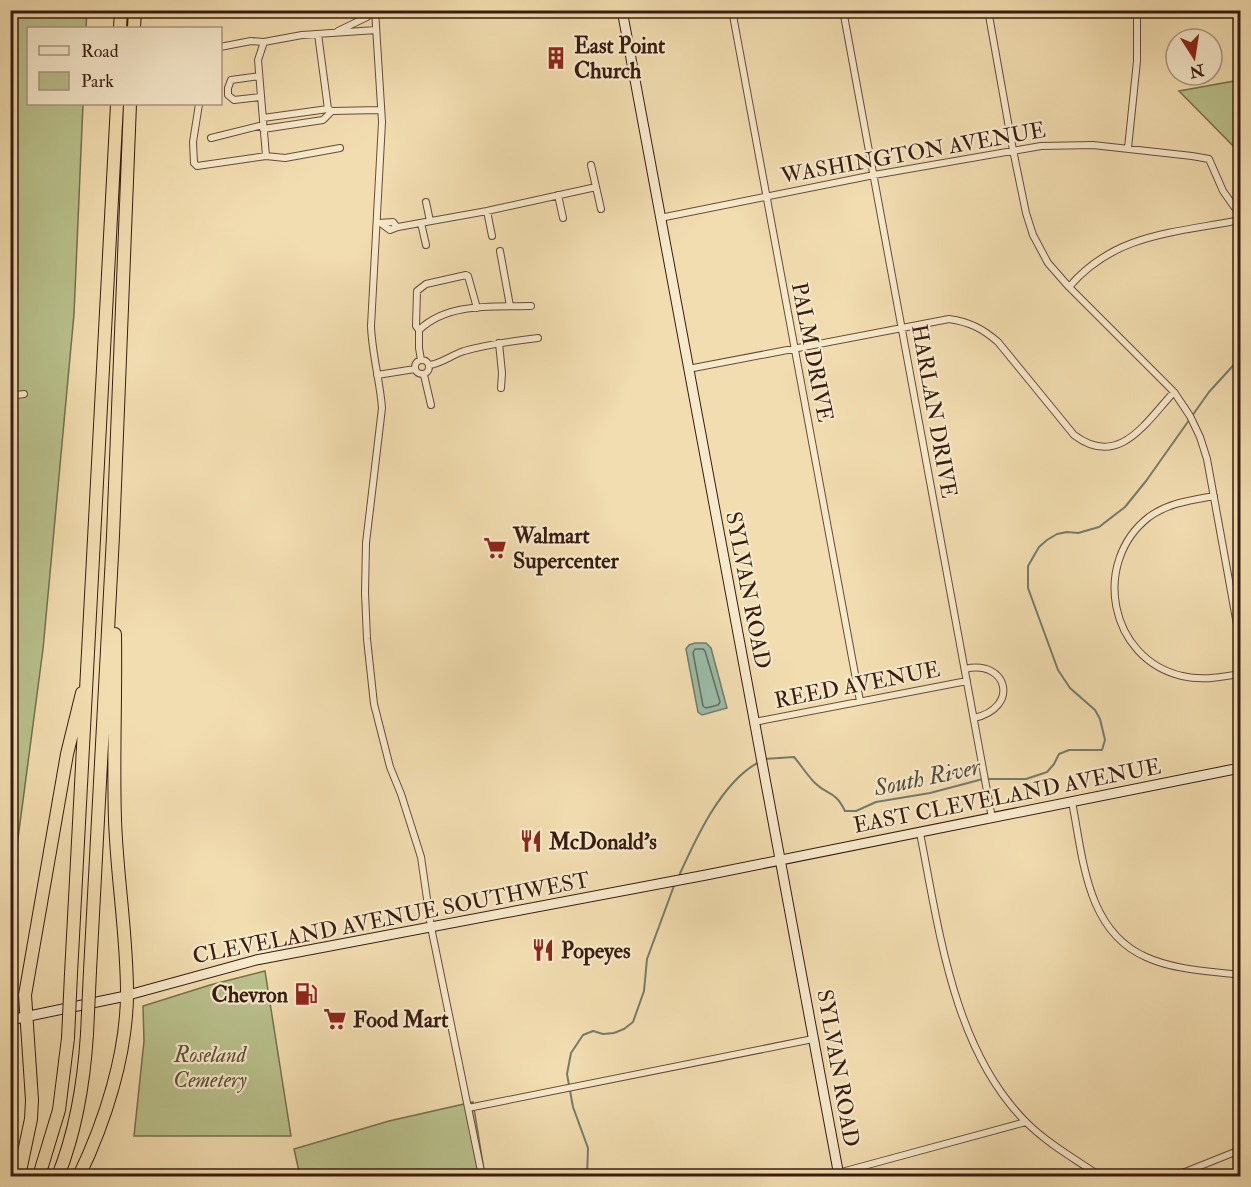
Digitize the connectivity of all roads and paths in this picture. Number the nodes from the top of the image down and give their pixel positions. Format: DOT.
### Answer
graph roads {
  1 [pos="121,10"];
  2 [pos="135,10"];
  3 [pos="375,10"];
  4 [pos="622,10"];
  5 [pos="732,10"];
  6 [pos="843,10"];
  7 [pos="988,10"];
  8 [pos="1137,10"];
  9 [pos="367,16"];
  10 [pos="120,27"];
  11 [pos="134,27"];
  12 [pos="376,30"];
  13 [pos="338,31"];
  14 [pos="318,34"];
  15 [pos="264,42"];
  16 [pos="222,47"];
  17 [pos="258,76"];
  18 [pos="260,97"];
  19 [pos="117,105"];
  20 [pos="130,105"];
  21 [pos="199,105"];
  22 [pos="330,110"];
  23 [pos="381,110"];
  24 [pos="263,124"];
  25 [pos="211,138"];
  26 [pos="340,148"];
  27 [pos="1128,148"];
  28 [pos="1013,150"];
  29 [pos="266,156"];
  30 [pos="591,165"];
  31 [pos="874,175"];
  32 [pos="596,188"];
  33 [pos="558,195"];
  34 [pos="766,196"];
  35 [pos="426,202"];
  36 [pos="600,209"];
  37 [pos="487,211"];
  38 [pos="1240,215"];
  39 [pos="563,218"];
  40 [pos="660,218"];
  41 [pos="1240,220"];
  42 [pos="430,221"];
  43 [pos="379,223"];
  44 [pos="421,223"];
  45 [pos="492,236"];
  46 [pos="426,245"];
  47 [pos="500,251"];
  48 [pos="1068,287"];
  49 [pos="510,306"];
  50 [pos="531,306"];
  51 [pos="477,308"];
  52 [pos="902,327"];
  53 [pos="419,330"];
  54 [pos="538,338"];
  55 [pos="499,343"];
  56 [pos="794,348"];
  57 [pos="421,360"];
  58 [pos="430,365"];
  59 [pos="415,369"];
  60 [pos="688,369"];
  61 [pos="377,375"];
  62 [pos="424,375"];
  63 [pos="501,388"];
  64 [pos="1174,392"];
  65 [pos="24,394"];
  66 [pos="10,396"];
  67 [pos="431,405"];
  68 [pos="1214,496"];
  69 [pos="113,536"];
  70 [pos="1240,641"];
  71 [pos="965,669"];
  72 [pos="88,671"];
  73 [pos="1240,674"];
  74 [pos="967,681"];
  75 [pos="860,700"];
  76 [pos="974,718"];
  77 [pos="754,722"];
  78 [pos="1240,768"];
  79 [pos="1072,802"];
  80 [pos="992,818"];
  81 [pos="920,833"];
  82 [pos="781,860"];
  83 [pos="431,927"];
  84 [pos="1240,975"];
  85 [pos="127,995"];
  86 [pos="25,1017"];
  87 [pos="10,1020"];
  88 [pos="813,1039"];
  89 [pos="468,1108"];
  90 [pos="1026,1122"];
  91 [pos="1240,1150"];
  92 [pos="839,1175"];
  93 [pos="19,1176"];
  94 [pos="39,1176"];
  95 [pos="57,1176"];
  96 [pos="79,1176"];
  97 [pos="482,1176"];
  98 [pos="1100,1176"];
  99 [pos="1175,1176"];
  1 -- 10 [label="highway"];
  2 -- 11 [label="highway"];
  3 -- 12 [label="street"];
  4 -- 40 [label="main road, SYLVAN ROAD"];
  5 -- 34 [label="street, PALM DRIVE"];
  6 -- 31 [label="street, HARLAN DRIVE"];
  7 -- 28 [label="street"];
  8 -- 27 [label="street"];
  9 -- 13 [label="street"];
  12 -- 13 [label="street"];
  12 -- 23 [label="street"];
  13 -- 14 [label="street"];
  14 -- 15 [label="street"];
  14 -- 22 [label="street"];
  15 -- 16 [label="street"];
  15 -- 17 [label="street"];
  17 -- 18 [label="street"];
  17 -- 18 [label="street"];
  18 -- 24 [label="street"];
  19 -- 72 [label="highway"];
  20 -- 69 [label="highway"];
  21 -- 29 [label="street"];
  22 -- 23 [label="street"];
  22 -- 24 [label="street"];
  22 -- 24 [label="street"];
  23 -- 43 [label="street"];
  24 -- 25 [label="street"];
  24 -- 29 [label="street"];
  26 -- 29 [label="street"];
  27 -- 28 [label="street, WASHINGTON AVENUE"];
  27 -- 38 [label="street, WASHINGTON AVENUE"];
  28 -- 31 [label="street, WASHINGTON AVENUE"];
  28 -- 48 [label="street"];
  30 -- 32 [label="street"];
  31 -- 34 [label="street, WASHINGTON AVENUE"];
  31 -- 52 [label="street, HARLAN DRIVE"];
  32 -- 33 [label="street"];
  32 -- 36 [label="street"];
  33 -- 37 [label="street"];
  33 -- 39 [label="street"];
  34 -- 40 [label="street, WASHINGTON AVENUE"];
  34 -- 56 [label="street, PALM DRIVE"];
  35 -- 42 [label="street"];
  37 -- 42 [label="street"];
  37 -- 45 [label="street"];
  40 -- 60 [label="main road, SYLVAN ROAD"];
  41 -- 48 [label="street"];
  42 -- 44 [label="street"];
  43 -- 44 [label="street"];
  43 -- 61 [label="street"];
  44 -- 46 [label="street"];
  47 -- 49 [label="street"];
  48 -- 64 [label="street"];
  49 -- 50 [label="street"];
  49 -- 51 [label="street"];
  51 -- 53 [label="street"];
  51 -- 53 [label="street"];
  52 -- 56 [label="street"];
  52 -- 64 [label="street"];
  52 -- 71 [label="street, HARLAN DRIVE"];
  53 -- 57 [label="street"];
  54 -- 55 [label="street"];
  55 -- 58 [label="street"];
  55 -- 63 [label="street"];
  56 -- 60 [label="street"];
  56 -- 75 [label="street, PALM DRIVE"];
  57 -- 58 [label="street"];
  57 -- 59 [label="street"];
  58 -- 62 [label="street"];
  59 -- 61 [label="street"];
  59 -- 62 [label="street"];
  60 -- 77 [label="main road, SYLVAN ROAD"];
  61 -- 83 [label="street"];
  62 -- 67 [label="street"];
  64 -- 68 [label="street"];
  65 -- 66 [label="street"];
  68 -- 70 [label="street"];
  68 -- 73 [label="street"];
  69 -- 85 [label="highway"];
  69 -- 95 [label="highway, bridge"];
  71 -- 74 [label="street, HARLAN DRIVE"];
  71 -- 76 [label="street"];
  72 -- 86 [label="highway"];
  72 -- 94 [label="highway, bridge"];
  74 -- 75 [label="street, REED AVENUE"];
  74 -- 76 [label="street, HARLAN DRIVE"];
  75 -- 77 [label="street, REED AVENUE"];
  76 -- 80 [label="street, HARLAN DRIVE"];
  77 -- 82 [label="main road, SYLVAN ROAD"];
  78 -- 79 [label="main road, EAST CLEVELAND AVENUE"];
  79 -- 80 [label="main road, EAST CLEVELAND AVENUE"];
  79 -- 84 [label="street"];
  80 -- 81 [label="main road, EAST CLEVELAND AVENUE"];
  81 -- 82 [label="main road, EAST CLEVELAND AVENUE"];
  81 -- 90 [label="street"];
  82 -- 83 [label="main road, CLEVELAND AVENUE SOUTHWEST"];
  82 -- 88 [label="main road, SYLVAN ROAD"];
  83 -- 85 [label="main road, CLEVELAND AVENUE SOUTHWEST"];
  83 -- 89 [label="street"];
  85 -- 86 [label="main road, CLEVELAND AVENUE SOUTHWEST"];
  85 -- 96 [label="highway"];
  86 -- 87 [label="main road, CLEVELAND AVENUE SOUTHWEST"];
  86 -- 93 [label="highway"];
  88 -- 89 [label="street"];
  88 -- 92 [label="main road, SYLVAN ROAD"];
  89 -- 97 [label="street"];
  90 -- 92 [label="street"];
  90 -- 98 [label="street"];
  91 -- 99 [label="street"];
}
